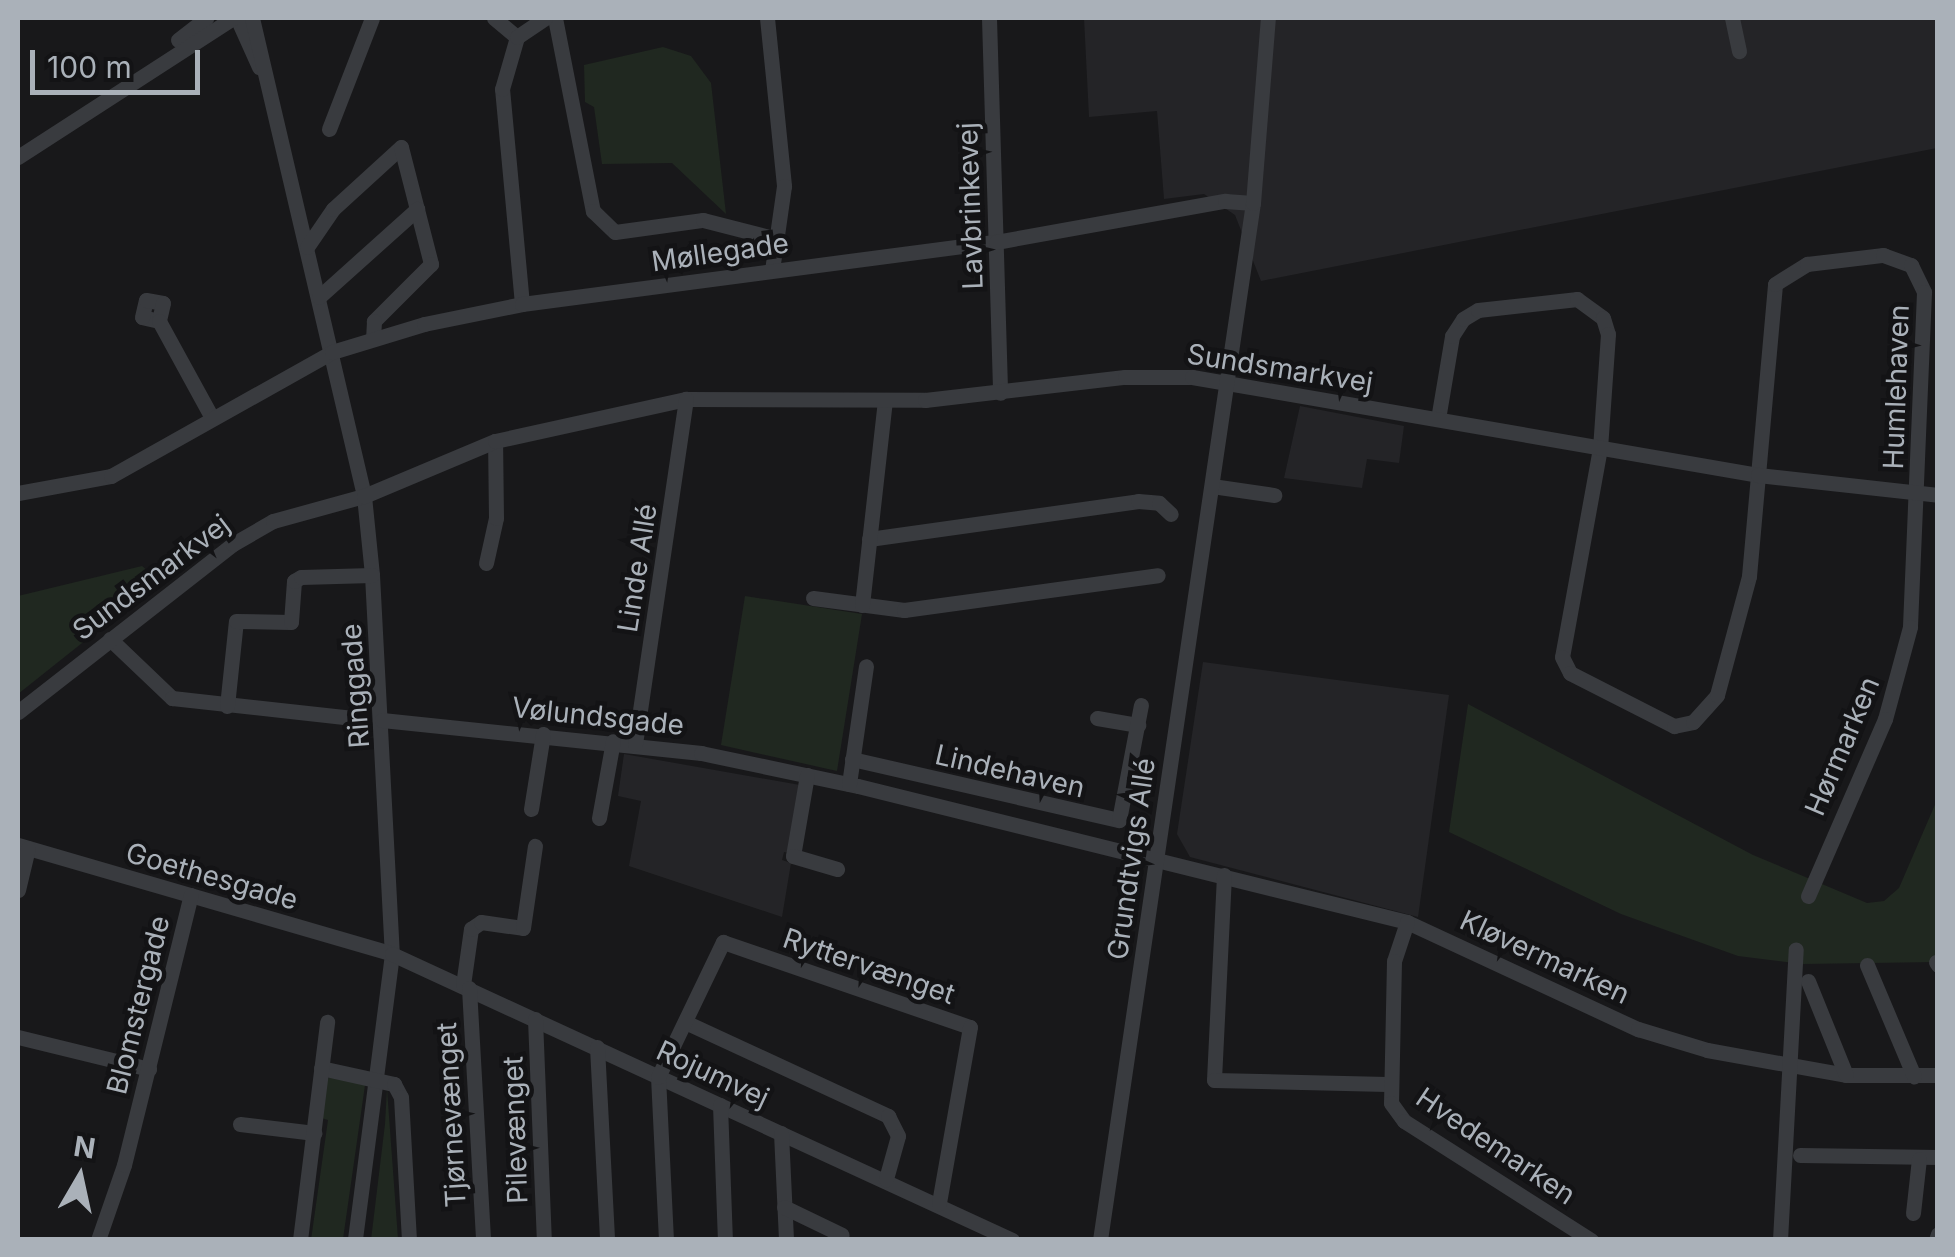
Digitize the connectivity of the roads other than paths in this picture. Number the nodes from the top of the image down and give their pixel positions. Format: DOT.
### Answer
graph roads {
  1 [pos="206,18"];
  2 [pos="235,18"];
  3 [pos="252,18"];
  4 [pos="372,18"];
  5 [pos="494,18"];
  6 [pos="544,18"];
  7 [pos="555,18"];
  8 [pos="767,18"];
  9 [pos="989,18"];
  10 [pos="1268,18"];
  11 [pos="1732,18"];
  12 [pos="516,37"];
  13 [pos="1739,51"];
  14 [pos="149,66"];
  15 [pos="268,89"];
  16 [pos="329,128"];
  17 [pos="18,157"];
  18 [pos="1253,203"];
  19 [pos="417,208"];
  20 [pos="773,238"];
  21 [pos="996,242"];
  22 [pos="307,247"];
  23 [pos="772,270"];
  24 [pos="319,297"];
  25 [pos="522,304"];
  26 [pos="158,321"];
  27 [pos="373,339"];
  28 [pos="332,352"];
  29 [pos="1228,380"];
  30 [pos="1000,394"];
  31 [pos="686,398"];
  32 [pos="885,401"];
  33 [pos="212,418"];
  34 [pos="1438,419"];
  35 [pos="495,442"];
  36 [pos="1600,448"];
  37 [pos="1758,475"];
  38 [pos="1212,486"];
  39 [pos="18,493"];
  40 [pos="1918,493"];
  41 [pos="1274,495"];
  42 [pos="1938,495"];
  43 [pos="364,496"];
  44 [pos="1171,514"];
  45 [pos="870,539"];
  46 [pos="486,564"];
  47 [pos="372,575"];
  48 [pos="1158,575"];
  49 [pos="813,598"];
  50 [pos="862,605"];
  51 [pos="110,639"];
  52 [pos="866,666"];
  53 [pos="1142,705"];
  54 [pos="227,706"];
  55 [pos="18,712"];
  56 [pos="353,718"];
  57 [pos="1097,718"];
  58 [pos="382,720"];
  59 [pos="1138,725"];
  60 [pos="543,734"];
  61 [pos="613,741"];
  62 [pos="636,744"];
  63 [pos="852,759"];
  64 [pos="808,775"];
  65 [pos="849,784"];
  66 [pos="530,809"];
  67 [pos="599,818"];
  68 [pos="534,846"];
  69 [pos="23,847"];
  70 [pos="1157,858"];
  71 [pos="837,870"];
  72 [pos="1224,875"];
  73 [pos="18,890"];
  74 [pos="191,896"];
  75 [pos="1808,896"];
  76 [pos="1407,922"];
  77 [pos="1796,949"];
  78 [pos="392,954"];
  79 [pos="1867,965"];
  80 [pos="1808,981"];
  81 [pos="466,987"];
  82 [pos="535,1019"];
  83 [pos="327,1022"];
  84 [pos="685,1022"];
  85 [pos="18,1037"];
  86 [pos="597,1046"];
  87 [pos="149,1068"];
  88 [pos="321,1068"];
  89 [pos="1785,1068"];
  90 [pos="1846,1075"];
  91 [pos="1938,1075"];
  92 [pos="378,1076"];
  93 [pos="1914,1076"];
  94 [pos="658,1077"];
  95 [pos="1387,1084"];
  96 [pos="720,1105"];
  97 [pos="240,1124"];
  98 [pos="314,1132"];
  99 [pos="781,1133"];
  100 [pos="1800,1155"];
  101 [pos="1938,1157"];
  102 [pos="1919,1159"];
  103 [pos="886,1179"];
  104 [pos="938,1203"];
  105 [pos="784,1207"];
  106 [pos="1913,1212"];
  107 [pos="842,1235"];
  108 [pos="98,1240"];
  109 [pos="300,1240"];
  110 [pos="355,1240"];
  111 [pos="409,1240"];
  112 [pos="483,1240"];
  113 [pos="544,1240"];
  114 [pos="607,1240"];
  115 [pos="666,1240"];
  116 [pos="726,1240"];
  117 [pos="786,1240"];
  118 [pos="1012,1240"];
  119 [pos="1100,1240"];
  120 [pos="1591,1240"];
  121 [pos="1780,1240"];
  1 -- 14 [label="street"];
  2 -- 14 [label="street"];
  2 -- 15 [label="street, Ringgade"];
  3 -- 15 [label="street, Ringgade"];
  4 -- 16 [label="street"];
  5 -- 12 [label="street"];
  6 -- 12 [label="street"];
  7 -- 20 [label="street"];
  8 -- 20 [label="street"];
  9 -- 21 [label="street, Lavbrinkevej"];
  10 -- 18 [label="street, Grundtvigs Allé"];
  11 -- 13 [label="street"];
  12 -- 25 [label="street"];
  14 -- 17 [label="street"];
  15 -- 22 [label="street, Ringgade"];
  18 -- 21 [label="street, Møllegade"];
  18 -- 29 [label="street, Grundtvigs Allé"];
  19 -- 22 [label="street"];
  19 -- 24 [label="street"];
  19 -- 27 [label="street"];
  20 -- 23 [label="street"];
  21 -- 23 [label="street, Møllegade"];
  21 -- 30 [label="street, Lavbrinkevej"];
  22 -- 24 [label="street, Ringgade"];
  23 -- 25 [label="street, Møllegade"];
  24 -- 28 [label="street, Ringgade"];
  25 -- 27 [label="street, Møllegade"];
  26 -- 33 [label="street"];
  27 -- 28 [label="street, Møllegade"];
  28 -- 33 [label="street, Møllegade"];
  28 -- 43 [label="street, Ringgade"];
  29 -- 30 [label="street, Sundsmarkvej"];
  29 -- 34 [label="street, Sundsmarkvej"];
  29 -- 38 [label="street, Grundtvigs Allé"];
  30 -- 32 [label="street, Sundsmarkvej"];
  31 -- 32 [label="street, Sundsmarkvej"];
  31 -- 35 [label="street, Sundsmarkvej"];
  31 -- 62 [label="street, Linde Allé"];
  32 -- 45 [label="street"];
  33 -- 39 [label="street, Møllegade"];
  34 -- 36 [label="street, Sundsmarkvej"];
  34 -- 36 [label="street"];
  35 -- 43 [label="street, Sundsmarkvej"];
  35 -- 46 [label="street"];
  36 -- 37 [label="street, Sundsmarkvej"];
  36 -- 37 [label="street"];
  37 -- 40 [label="street, Sundsmarkvej"];
  37 -- 40 [label="street, Humlehaven"];
  38 -- 41 [label="street"];
  38 -- 70 [label="street, Grundtvigs Allé"];
  40 -- 42 [label="street, Sundsmarkvej"];
  40 -- 75 [label="street, Hørmarken"];
  43 -- 47 [label="street, Ringgade"];
  43 -- 51 [label="street, Sundsmarkvej"];
  44 -- 45 [label="street"];
  45 -- 50 [label="street"];
  47 -- 54 [label="street"];
  47 -- 58 [label="street, Ringgade"];
  48 -- 50 [label="street"];
  49 -- 50 [label="street"];
  51 -- 54 [label="street"];
  51 -- 55 [label="street, Sundsmarkvej"];
  52 -- 63 [label="street"];
  53 -- 59 [label="street, Lindehaven"];
  54 -- 56 [label="street"];
  57 -- 59 [label="street"];
  58 -- 60 [label="street, Vølundsgade"];
  58 -- 78 [label="street, Ringgade"];
  59 -- 63 [label="street, Lindehaven"];
  60 -- 61 [label="street, Vølundsgade"];
  60 -- 66 [label="street"];
  61 -- 62 [label="street, Vølundsgade"];
  61 -- 67 [label="street"];
  62 -- 64 [label="street, Vølundsgade"];
  63 -- 65 [label="street"];
  64 -- 65 [label="street, Vølundsgade"];
  64 -- 71 [label="street"];
  65 -- 70 [label="street, Vølundsgade"];
  68 -- 81 [label="street, Tjørnevænget"];
  69 -- 73 [label="street"];
  69 -- 74 [label="street, Goethesgade"];
  70 -- 72 [label="street, Kløvermarken"];
  70 -- 119 [label="street, Grundtvigs Allé"];
  72 -- 76 [label="street, Kløvermarken"];
  72 -- 95 [label="street, Hvedemarken"];
  74 -- 78 [label="street, Goethesgade"];
  74 -- 87 [label="street, Blomstergade"];
  76 -- 89 [label="street, Kløvermarken"];
  76 -- 95 [label="street, Hvedemarken"];
  77 -- 89 [label="street"];
  78 -- 81 [label="street, Rojumvej"];
  78 -- 92 [label="street, Ringgade"];
  79 -- 93 [label="street"];
  80 -- 90 [label="street"];
  81 -- 82 [label="street, Rojumvej"];
  81 -- 112 [label="street, Tjørnevænget"];
  82 -- 86 [label="street, Rojumvej"];
  82 -- 113 [label="street, Pilevænget"];
  83 -- 88 [label="street"];
  84 -- 94 [label="street, Ryttervænget"];
  84 -- 103 [label="street"];
  84 -- 104 [label="street, Ryttervænget"];
  85 -- 87 [label="street"];
  86 -- 94 [label="street, Rojumvej"];
  86 -- 114 [label="street"];
  87 -- 108 [label="street, Blomstergade"];
  88 -- 92 [label="street"];
  88 -- 98 [label="street"];
  89 -- 90 [label="street, Kløvermarken"];
  89 -- 121 [label="street"];
  90 -- 93 [label="street, Kløvermarken"];
  91 -- 93 [label="street, Kløvermarken"];
  92 -- 110 [label="street, Ringgade"];
  92 -- 111 [label="street"];
  94 -- 96 [label="street, Rojumvej"];
  94 -- 115 [label="street"];
  95 -- 120 [label="street, Hvedemarken"];
  96 -- 99 [label="street, Rojumvej"];
  96 -- 116 [label="street"];
  97 -- 98 [label="street"];
  98 -- 109 [label="street"];
  99 -- 103 [label="street, Rojumvej"];
  99 -- 105 [label="street"];
  100 -- 102 [label="street"];
  101 -- 102 [label="street"];
  102 -- 106 [label="street"];
  103 -- 104 [label="street, Rojumvej"];
  104 -- 118 [label="street, Rojumvej"];
  105 -- 107 [label="street"];
  105 -- 117 [label="street"];
}
